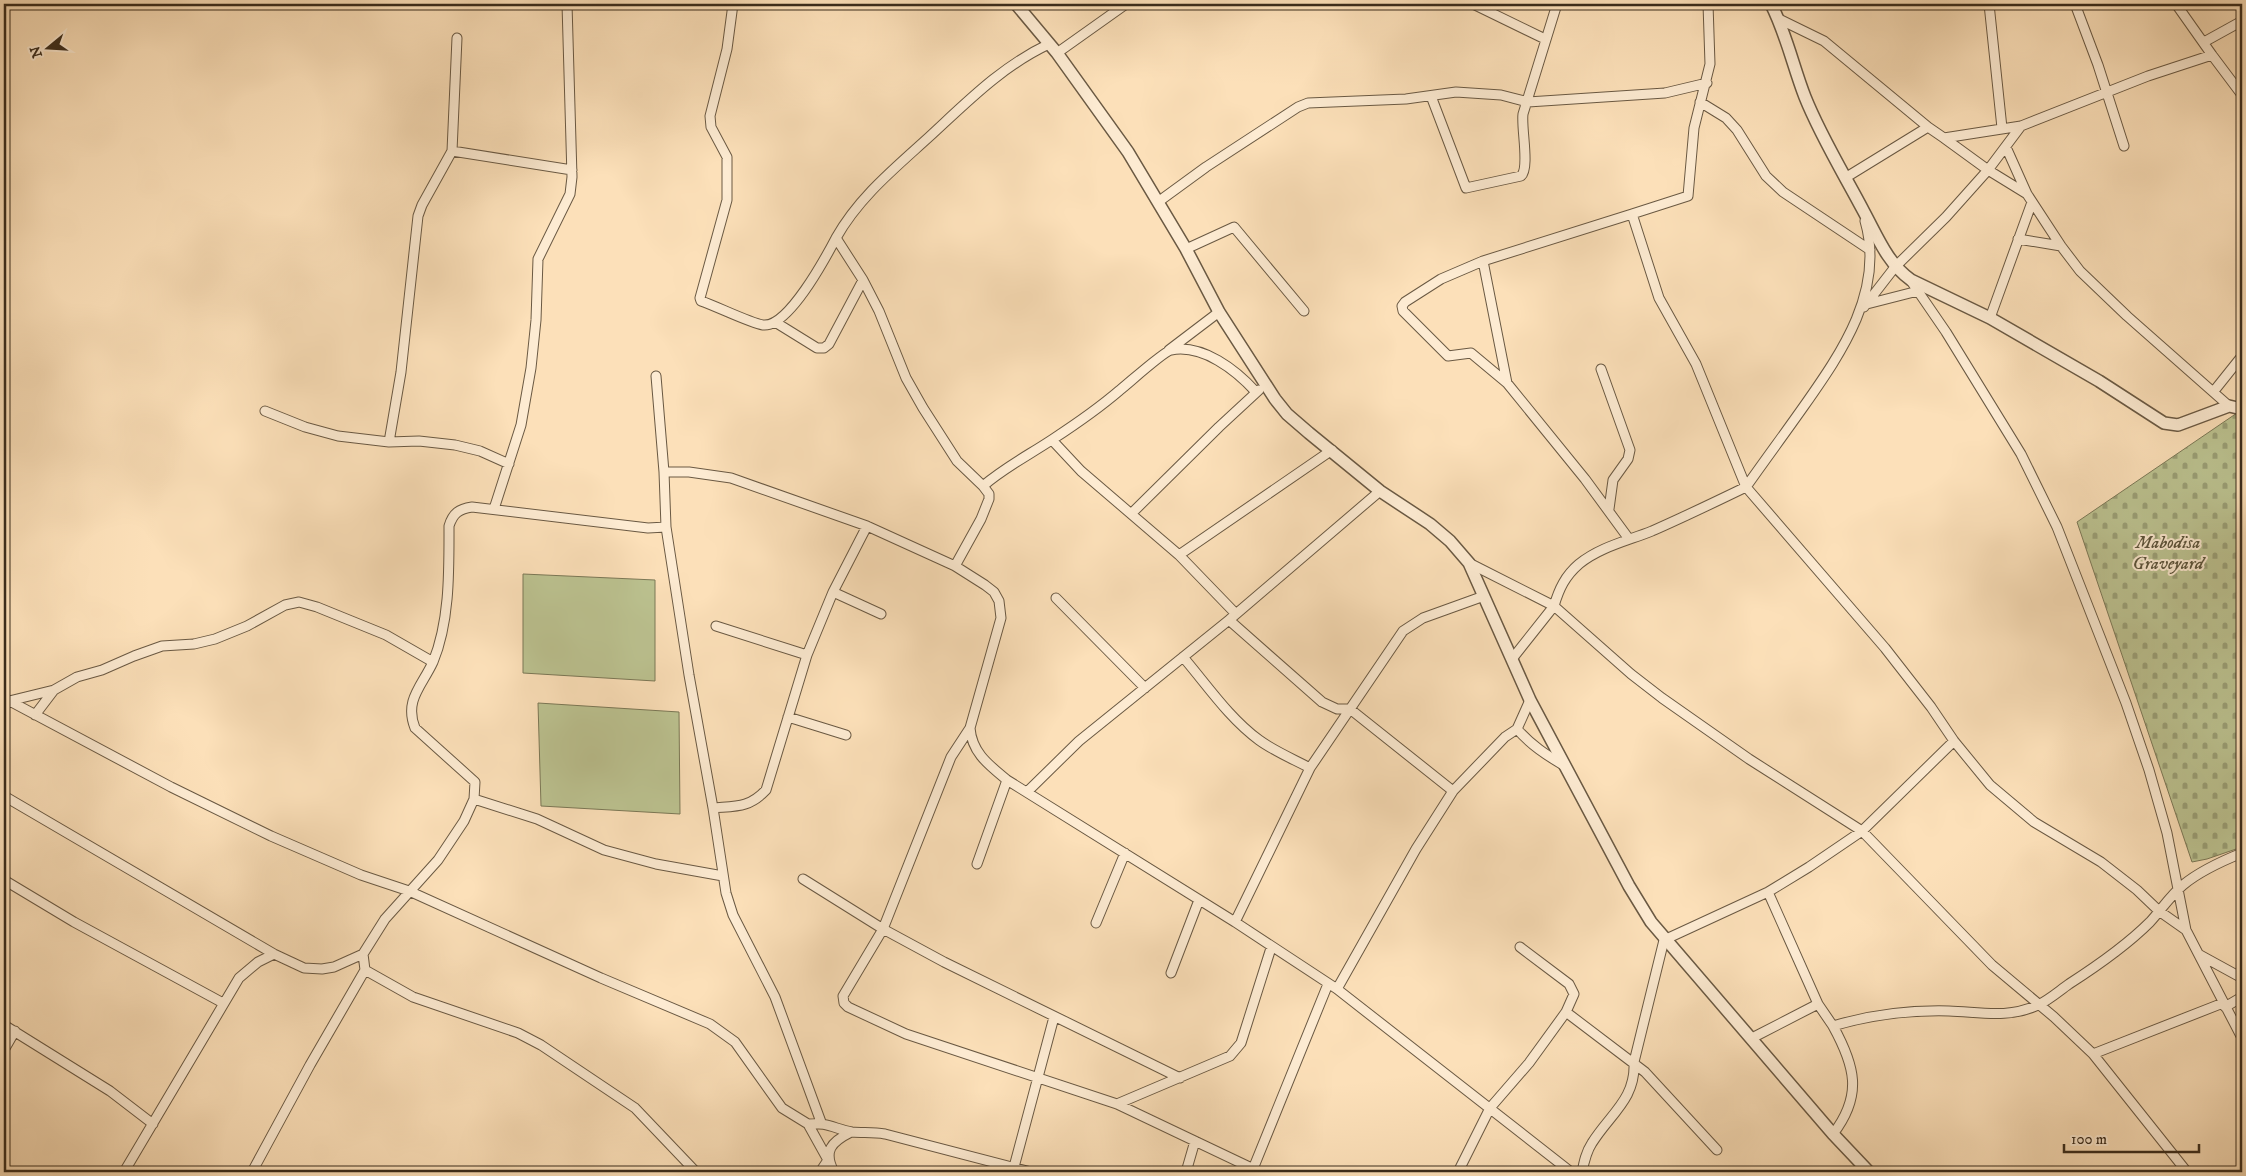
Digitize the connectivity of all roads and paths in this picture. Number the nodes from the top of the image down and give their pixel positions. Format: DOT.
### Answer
graph roads {
  1 [pos="567,4"];
  2 [pos="733,4"];
  3 [pos="1016,4"];
  4 [pos="1126,4"];
  5 [pos="1473,4"];
  6 [pos="1557,4"];
  7 [pos="1708,4"];
  8 [pos="1771,4"];
  9 [pos="1989,4"];
  10 [pos="2075,4"];
  11 [pos="2176,4"];
  12 [pos="1779,19"];
  13 [pos="2242,21"];
  14 [pos="457,38"];
  15 [pos="1545,39"];
  16 [pos="2204,42"];
  17 [pos="1053,48"];
  18 [pos="2212,55"];
  19 [pos="1707,83"];
  20 [pos="2106,93"];
  21 [pos="2242,95"];
  22 [pos="1431,96"];
  23 [pos="1528,102"];
  24 [pos="1700,102"];
  25 [pos="2021,126"];
  26 [pos="1928,127"];
  27 [pos="2002,128"];
  28 [pos="1944,138"];
  29 [pos="2006,146"];
  30 [pos="2124,146"];
  31 [pos="452,151"];
  32 [pos="572,170"];
  33 [pos="1988,170"];
  34 [pos="1845,178"];
  35 [pos="2027,194"];
  36 [pos="1158,202"];
  37 [pos="1859,202"];
  38 [pos="2032,202"];
  39 [pos="1632,214"];
  40 [pos="836,238"];
  41 [pos="2018,239"];
  42 [pos="2061,246"];
  43 [pos="1186,249"];
  44 [pos="1870,250"];
  45 [pos="1483,261"];
  46 [pos="1895,267"];
  47 [pos="863,280"];
  48 [pos="1910,280"];
  49 [pos="1918,291"];
  50 [pos="1863,308"];
  51 [pos="1304,311"];
  52 [pos="1219,312"];
  53 [pos="1990,318"];
  54 [pos="775,322"];
  55 [pos="1169,350"];
  56 [pos="2242,356"];
  57 [pos="1601,369"];
  58 [pos="656,376"];
  59 [pos="1506,382"];
  60 [pos="1261,389"];
  61 [pos="2214,390"];
  62 [pos="2230,406"];
  63 [pos="2242,410"];
  64 [pos="265,411"];
  65 [pos="1052,440"];
  66 [pos="389,442"];
  67 [pos="1332,450"];
  68 [pos="509,464"];
  69 [pos="664,472"];
  70 [pos="984,486"];
  71 [pos="1746,486"];
  72 [pos="1380,491"];
  73 [pos="494,508"];
  74 [pos="1609,509"];
  75 [pos="1132,513"];
  76 [pos="867,526"];
  77 [pos="666,528"];
  78 [pos="1630,539"];
  79 [pos="1178,555"];
  80 [pos="1469,563"];
  81 [pos="955,566"];
  82 [pos="833,592"];
  83 [pos="1484,596"];
  84 [pos="1056,598"];
  85 [pos="1554,606"];
  86 [pos="881,614"];
  87 [pos="1233,617"];
  88 [pos="716,626"];
  89 [pos="807,655"];
  90 [pos="1183,656"];
  91 [pos="1512,659"];
  92 [pos="433,662"];
  93 [pos="1145,688"];
  94 [pos="54,690"];
  95 [pos="1530,700"];
  96 [pos="6,702"];
  97 [pos="1350,709"];
  98 [pos="35,715"];
  99 [pos="788,717"];
  100 [pos="970,728"];
  101 [pos="1517,729"];
  102 [pos="846,735"];
  103 [pos="1954,741"];
  104 [pos="1565,766"];
  105 [pos="1310,768"];
  106 [pos="1007,780"];
  107 [pos="1452,791"];
  108 [pos="1027,792"];
  109 [pos="4,796"];
  110 [pos="474,799"];
  111 [pos="713,808"];
  112 [pos="1862,831"];
  113 [pos="2242,852"];
  114 [pos="1125,853"];
  115 [pos="977,864"];
  116 [pos="723,876"];
  117 [pos="803,878"];
  118 [pos="4,880"];
  119 [pos="2178,890"];
  120 [pos="409,892"];
  121 [pos="1768,892"];
  122 [pos="1199,900"];
  123 [pos="2159,911"];
  124 [pos="1234,922"];
  125 [pos="1096,923"];
  126 [pos="883,929"];
  127 [pos="2186,930"];
  128 [pos="1664,940"];
  129 [pos="1520,947"];
  130 [pos="1271,948"];
  131 [pos="274,954"];
  132 [pos="363,954"];
  133 [pos="2200,955"];
  134 [pos="365,970"];
  135 [pos="1171,973"];
  136 [pos="2242,978"];
  137 [pos="1328,984"];
  138 [pos="1337,989"];
  139 [pos="2242,997"];
  140 [pos="223,1003"];
  141 [pos="1818,1004"];
  142 [pos="2039,1004"];
  143 [pos="2224,1005"];
  144 [pos="1566,1012"];
  145 [pos="1054,1017"];
  146 [pos="4,1025"];
  147 [pos="1833,1026"];
  148 [pos="15,1031"];
  149 [pos="1752,1038"];
  150 [pos="2242,1038"];
  151 [pos="4,1050"];
  152 [pos="2093,1054"];
  153 [pos="1634,1062"];
  154 [pos="1037,1076"];
  155 [pos="1180,1078"];
  156 [pos="1117,1104"];
  157 [pos="1490,1108"];
  158 [pos="821,1122"];
  159 [pos="153,1124"];
  160 [pos="808,1124"];
  161 [pos="851,1132"];
  162 [pos="1833,1134"];
  163 [pos="1195,1141"];
  164 [pos="1717,1150"];
  165 [pos="828,1160"];
  166 [pos="1014,1167"];
  167 [pos="1257,1171"];
  168 [pos="124,1172"];
  169 [pos="252,1172"];
  170 [pos="696,1172"];
  171 [pos="820,1172"];
  172 [pos="834,1172"];
  173 [pos="1031,1172"];
  174 [pos="1186,1172"];
  175 [pos="1458,1172"];
  176 [pos="1571,1172"];
  177 [pos="1582,1172"];
  178 [pos="1869,1172"];
  179 [pos="2187,1172"];
  1 -- 32 [label="street"];
  2 -- 54 [label="street"];
  3 -- 17 [label="street"];
  4 -- 17 [label="street"];
  5 -- 15 [label="street"];
  6 -- 15 [label="street"];
  7 -- 19 [label="street"];
  8 -- 12 [label="street"];
  9 -- 27 [label="street"];
  10 -- 20 [label="street"];
  11 -- 16 [label="street"];
  12 -- 26 [label="street"];
  12 -- 34 [label="street"];
  13 -- 16 [label="street"];
  14 -- 31 [label="street"];
  15 -- 23 [label="street"];
  16 -- 18 [label="street"];
  17 -- 36 [label="street"];
  17 -- 40 [label="street"];
  18 -- 20 [label="street"];
  18 -- 21 [label="street"];
  19 -- 23 [label="street"];
  19 -- 24 [label="street"];
  20 -- 25 [label="street"];
  20 -- 30 [label="street"];
  22 -- 23 [label="street"];
  22 -- 23 [label="street"];
  22 -- 36 [label="street"];
  24 -- 39 [label="street"];
  24 -- 44 [label="street"];
  25 -- 27 [label="street"];
  25 -- 29 [label="street"];
  26 -- 28 [label="street"];
  26 -- 34 [label="street"];
  27 -- 28 [label="street"];
  28 -- 33 [label="street"];
  29 -- 33 [label="street"];
  29 -- 35 [label="street"];
  31 -- 32 [label="street"];
  31 -- 66 [label="street"];
  32 -- 68 [label="street"];
  33 -- 35 [label="street"];
  33 -- 46 [label="street"];
  34 -- 37 [label="street"];
  35 -- 38 [label="street"];
  36 -- 43 [label="street"];
  37 -- 44 [label="street"];
  37 -- 46 [label="street"];
  38 -- 41 [label="street"];
  38 -- 42 [label="street"];
  39 -- 45 [label="street"];
  39 -- 71 [label="street"];
  40 -- 47 [label="street"];
  40 -- 54 [label="street"];
  41 -- 42 [label="street"];
  41 -- 53 [label="street"];
  42 -- 61 [label="street"];
  43 -- 51 [label="street"];
  43 -- 52 [label="street"];
  44 -- 50 [label="street"];
  45 -- 59 [label="street"];
  45 -- 59 [label="street"];
  46 -- 48 [label="street"];
  46 -- 50 [label="street"];
  47 -- 54 [label="street"];
  47 -- 70 [label="street"];
  48 -- 49 [label="street"];
  48 -- 53 [label="street"];
  49 -- 50 [label="street"];
  49 -- 119 [label="street"];
  50 -- 71 [label="street"];
  52 -- 55 [label="street"];
  52 -- 60 [label="street"];
  53 -- 62 [label="street"];
  55 -- 60 [label="street"];
  55 -- 65 [label="street"];
  56 -- 61 [label="street"];
  57 -- 74 [label="street"];
  58 -- 69 [label="street"];
  59 -- 74 [label="street"];
  60 -- 67 [label="street"];
  60 -- 75 [label="street"];
  61 -- 62 [label="street"];
  62 -- 63 [label="street"];
  64 -- 66 [label="street"];
  65 -- 70 [label="street"];
  65 -- 75 [label="street"];
  66 -- 68 [label="street"];
  67 -- 72 [label="street"];
  67 -- 79 [label="street"];
  68 -- 73 [label="street"];
  69 -- 76 [label="street"];
  69 -- 77 [label="street"];
  70 -- 81 [label="street"];
  71 -- 78 [label="street"];
  71 -- 103 [label="street"];
  72 -- 80 [label="street"];
  72 -- 87 [label="street"];
  73 -- 77 [label="street"];
  73 -- 92 [label="street"];
  74 -- 78 [label="street"];
  75 -- 79 [label="street"];
  76 -- 81 [label="street"];
  76 -- 82 [label="street"];
  77 -- 111 [label="street"];
  78 -- 85 [label="street"];
  79 -- 87 [label="street"];
  80 -- 83 [label="street"];
  80 -- 85 [label="street"];
  81 -- 100 [label="street"];
  82 -- 86 [label="street"];
  82 -- 89 [label="street"];
  83 -- 91 [label="street"];
  83 -- 97 [label="street"];
  84 -- 93 [label="street"];
  85 -- 91 [label="street"];
  85 -- 112 [label="street"];
  87 -- 90 [label="street"];
  87 -- 97 [label="street"];
  88 -- 89 [label="street"];
  89 -- 99 [label="street"];
  90 -- 93 [label="street"];
  90 -- 105 [label="street"];
  91 -- 95 [label="street"];
  92 -- 94 [label="street"];
  92 -- 110 [label="street"];
  93 -- 108 [label="street"];
  94 -- 96 [label="street"];
  94 -- 98 [label="street"];
  95 -- 101 [label="street"];
  95 -- 104 [label="street"];
  96 -- 98 [label="street"];
  97 -- 105 [label="street"];
  97 -- 107 [label="street"];
  98 -- 120 [label="street"];
  99 -- 102 [label="street"];
  99 -- 111 [label="street"];
  100 -- 106 [label="street"];
  100 -- 126 [label="street"];
  101 -- 104 [label="street"];
  101 -- 107 [label="street"];
  103 -- 112 [label="street"];
  103 -- 123 [label="street"];
  104 -- 128 [label="street"];
  105 -- 124 [label="street"];
  106 -- 108 [label="street"];
  106 -- 115 [label="street"];
  107 -- 138 [label="street"];
  108 -- 114 [label="street"];
  109 -- 131 [label="street"];
  110 -- 116 [label="street"];
  110 -- 120 [label="street"];
  111 -- 116 [label="street"];
  112 -- 121 [label="street"];
  112 -- 142 [label="street"];
  113 -- 119 [label="street"];
  114 -- 122 [label="street"];
  114 -- 125 [label="street"];
  116 -- 158 [label="street"];
  117 -- 126 [label="street"];
  118 -- 140 [label="street"];
  119 -- 123 [label="street"];
  119 -- 127 [label="street"];
  120 -- 132 [label="street"];
  120 -- 160 [label="street"];
  121 -- 128 [label="street"];
  121 -- 141 [label="street"];
  122 -- 124 [label="street"];
  122 -- 135 [label="street"];
  123 -- 127 [label="street"];
  123 -- 142 [label="street"];
  124 -- 130 [label="street"];
  126 -- 145 [label="street"];
  126 -- 154 [label="street"];
  127 -- 133 [label="street"];
  128 -- 149 [label="street"];
  128 -- 153 [label="street"];
  129 -- 144 [label="street"];
  130 -- 137 [label="street"];
  130 -- 155 [label="street"];
  131 -- 132 [label="street"];
  131 -- 140 [label="street"];
  132 -- 134 [label="street"];
  133 -- 136 [label="street"];
  133 -- 143 [label="street"];
  134 -- 169 [label="street"];
  134 -- 170 [label="street"];
  137 -- 138 [label="street"];
  137 -- 167 [label="street"];
  138 -- 157 [label="street"];
  139 -- 143 [label="street"];
  140 -- 159 [label="street"];
  141 -- 147 [label="street"];
  141 -- 149 [label="street"];
  142 -- 147 [label="street"];
  142 -- 152 [label="street"];
  143 -- 150 [label="street"];
  143 -- 152 [label="street"];
  144 -- 153 [label="street"];
  144 -- 157 [label="street"];
  145 -- 154 [label="street"];
  145 -- 155 [label="street"];
  146 -- 148 [label="street"];
  147 -- 162 [label="street"];
  148 -- 151 [label="street"];
  148 -- 159 [label="street"];
  149 -- 162 [label="street"];
  152 -- 179 [label="street"];
  153 -- 164 [label="street"];
  153 -- 177 [label="street"];
  154 -- 156 [label="street"];
  154 -- 166 [label="street"];
  155 -- 156 [label="street"];
  156 -- 163 [label="street"];
  157 -- 175 [label="street"];
  157 -- 176 [label="street"];
  158 -- 160 [label="street"];
  158 -- 161 [label="street"];
  159 -- 168 [label="street"];
  160 -- 165 [label="street"];
  161 -- 165 [label="street"];
  161 -- 166 [label="street"];
  162 -- 178 [label="street"];
  163 -- 167 [label="street"];
  163 -- 174 [label="street"];
  165 -- 171 [label="street"];
  165 -- 172 [label="street"];
  166 -- 173 [label="street"];
}
